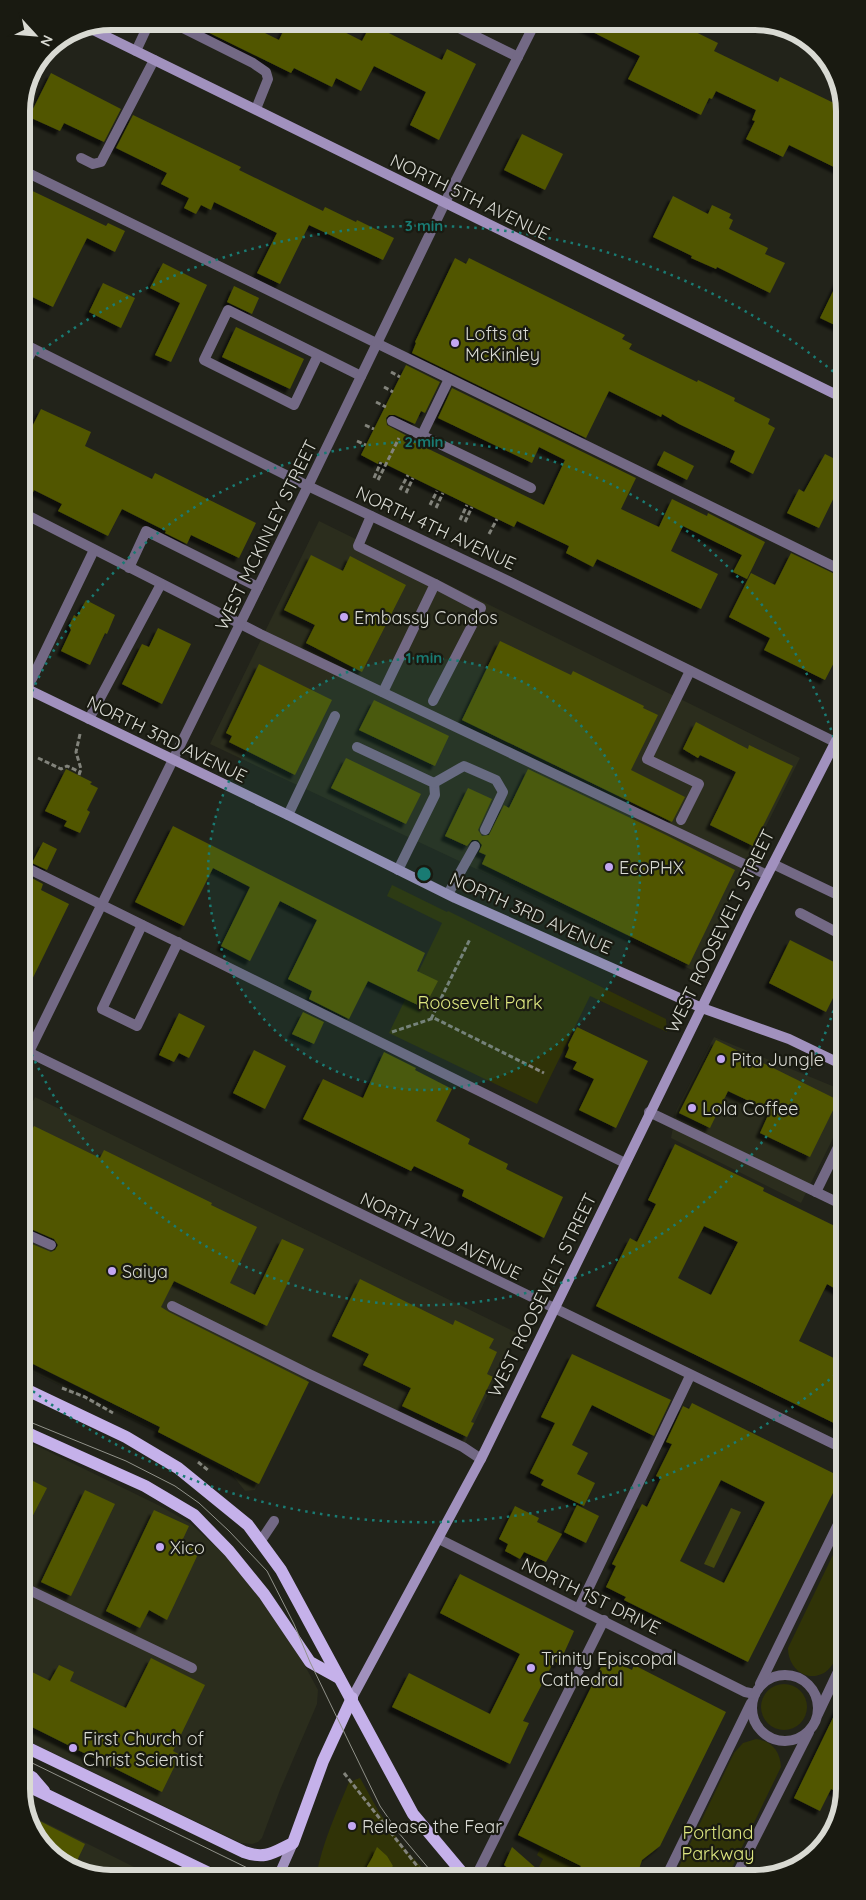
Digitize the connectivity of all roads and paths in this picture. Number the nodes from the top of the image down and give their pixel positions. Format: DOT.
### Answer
graph roads {
  1 [pos="146,30"];
  2 [pos="187,30"];
  3 [pos="463,30"];
  4 [pos="532,30"];
  5 [pos="97,32"];
  6 [pos="136,51"];
  7 [pos="518,57"];
  8 [pos="154,60"];
  9 [pos="256,109"];
  10 [pos="81,158"];
  11 [pos="30,174"];
  12 [pos="444,203"];
  13 [pos="376,344"];
  14 [pos="30,348"];
  15 [pos="33,349"];
  16 [pos="30,355"];
  17 [pos="318,355"];
  18 [pos="391,372"];
  19 [pos="361,376"];
  20 [pos="400,377"];
  21 [pos="449,379"];
  22 [pos="384,387"];
  23 [pos="393,392"];
  24 [pos="836,395"];
  25 [pos="376,402"];
  26 [pos="386,406"];
  27 [pos="392,421"];
  28 [pos="365,425"];
  29 [pos="374,429"];
  30 [pos="422,435"];
  31 [pos="404,440"];
  32 [pos="357,441"];
  33 [pos="366,445"];
  34 [pos="381,462"];
  35 [pos="408,475"];
  36 [pos="374,478"];
  37 [pos="413,478"];
  38 [pos="378,480"];
  39 [pos="308,486"];
  40 [pos="531,488"];
  41 [pos="400,490"];
  42 [pos="437,491"];
  43 [pos="406,493"];
  44 [pos="443,493"];
  45 [pos="430,505"];
  46 [pos="467,505"];
  47 [pos="436,508"];
  48 [pos="472,508"];
  49 [pos="371,516"];
  50 [pos="30,518"];
  51 [pos="497,519"];
  52 [pos="460,520"];
  53 [pos="465,522"];
  54 [pos="489,534"];
  55 [pos="94,550"];
  56 [pos="129,568"];
  57 [pos="836,568"];
  58 [pos="161,584"];
  59 [pos="435,584"];
  60 [pos="258,586"];
  61 [pos="240,624"];
  62 [pos="690,670"];
  63 [pos="30,678"];
  64 [pos="30,690"];
  65 [pos="383,692"];
  66 [pos="433,701"];
  67 [pos="335,716"];
  68 [pos="89,719"];
  69 [pos="80,734"];
  70 [pos="836,743"];
  71 [pos="357,747"];
  72 [pos="836,749"];
  73 [pos="38,758"];
  74 [pos="173,760"];
  75 [pos="434,783"];
  76 [pos="288,815"];
  77 [pos="681,820"];
  78 [pos="485,830"];
  79 [pos="475,846"];
  80 [pos="773,864"];
  81 [pos="30,869"];
  82 [pos="398,870"];
  83 [pos="767,875"];
  84 [pos="448,894"];
  85 [pos="836,894"];
  86 [pos="102,905"];
  87 [pos="800,913"];
  88 [pos="142,925"];
  89 [pos="836,932"];
  90 [pos="470,939"];
  91 [pos="178,942"];
  92 [pos="702,1008"];
  93 [pos="431,1019"];
  94 [pos="373,1039"];
  95 [pos="30,1047"];
  96 [pos="30,1057"];
  97 [pos="836,1062"];
  98 [pos="544,1073"];
  99 [pos="650,1112"];
  100 [pos="836,1151"];
  101 [pos="626,1163"];
  102 [pos="816,1192"];
  103 [pos="836,1202"];
  104 [pos="30,1235"];
  105 [pos="51,1245"];
  106 [pos="172,1306"];
  107 [pos="555,1309"];
  108 [pos="690,1376"];
  109 [pos="30,1391"];
  110 [pos="30,1434"];
  111 [pos="836,1445"];
  112 [pos="481,1459"];
  113 [pos="274,1521"];
  114 [pos="836,1529"];
  115 [pos="439,1539"];
  116 [pos="260,1542"];
  117 [pos="30,1590"];
  118 [pos="579,1608"];
  119 [pos="604,1620"];
  120 [pos="192,1668"];
  121 [pos="836,1676"];
  122 [pos="339,1678"];
  123 [pos="756,1694"];
  124 [pos="352,1698"];
  125 [pos="816,1717"];
  126 [pos="810,1728"];
  127 [pos="30,1749"];
  128 [pos="344,1772"];
  129 [pos="30,1776"];
  130 [pos="30,1787"];
  131 [pos="49,1796"];
  132 [pos="293,1843"];
  133 [pos="202,1870"];
  134 [pos="281,1870"];
  135 [pos="420,1870"];
  136 [pos="460,1870"];
  137 [pos="479,1870"];
  138 [pos="669,1870"];
  139 [pos="739,1870"];
  1 -- 6 [label="street"];
  2 -- 9 [label="street"];
  3 -- 7 [label="street"];
  4 -- 7 [label="street, WEST MCKINLEY STREET"];
  5 -- 6 [label="street, NORTH 5TH AVENUE"];
  6 -- 8 [label="street, NORTH 5TH AVENUE"];
  7 -- 12 [label="street, WEST MCKINLEY STREET"];
  8 -- 9 [label="street, NORTH 5TH AVENUE"];
  8 -- 10 [label="street"];
  9 -- 12 [label="street, NORTH 5TH AVENUE"];
  11 -- 13 [label="street"];
  12 -- 13 [label="street, WEST MCKINLEY STREET"];
  12 -- 24 [label="street, NORTH 5TH AVENUE"];
  13 -- 19 [label="street, WEST MCKINLEY STREET"];
  13 -- 21 [label="street"];
  14 -- 15 [label="street, NORTH 4TH AVENUE"];
  15 -- 16 [label="street"];
  15 -- 39 [label="street, NORTH 4TH AVENUE"];
  17 -- 17 [label="street"];
  17 -- 19 [label="street"];
  18 -- 20 [label="path"];
  19 -- 39 [label="street, WEST MCKINLEY STREET"];
  21 -- 30 [label="street"];
  21 -- 57 [label="street"];
  22 -- 23 [label="path"];
  25 -- 26 [label="path"];
  27 -- 30 [label="street"];
  28 -- 29 [label="path"];
  30 -- 40 [label="street"];
  31 -- 38 [label="path"];
  32 -- 33 [label="path"];
  34 -- 36 [label="path"];
  35 -- 41 [label="path"];
  37 -- 43 [label="path"];
  39 -- 49 [label="street, NORTH 4TH AVENUE"];
  39 -- 60 [label="street, WEST MCKINLEY STREET"];
  42 -- 45 [label="path"];
  44 -- 47 [label="path"];
  46 -- 52 [label="path"];
  48 -- 53 [label="path"];
  49 -- 59 [label="street"];
  49 -- 62 [label="street, NORTH 4TH AVENUE"];
  50 -- 55 [label="street"];
  51 -- 54 [label="path"];
  55 -- 56 [label="street"];
  55 -- 63 [label="street"];
  56 -- 58 [label="street"];
  56 -- 60 [label="street"];
  58 -- 61 [label="street"];
  58 -- 68 [label="street"];
  59 -- 65 [label="street"];
  59 -- 66 [label="street"];
  60 -- 61 [label="street, WEST MCKINLEY STREET"];
  61 -- 65 [label="street"];
  61 -- 74 [label="street, WEST MCKINLEY STREET"];
  62 -- 70 [label="street, NORTH 4TH AVENUE"];
  62 -- 77 [label="street"];
  64 -- 68 [label="street, NORTH 3RD AVENUE"];
  65 -- 83 [label="street"];
  67 -- 76 [label="street"];
  68 -- 74 [label="street, NORTH 3RD AVENUE"];
  69 -- 73 [label="path"];
  71 -- 75 [label="street"];
  72 -- 80 [label="street, WEST ROOSEVELT STREET"];
  74 -- 76 [label="street, NORTH 3RD AVENUE"];
  74 -- 86 [label="street, WEST MCKINLEY STREET"];
  75 -- 78 [label="street"];
  75 -- 82 [label="street"];
  76 -- 82 [label="street, NORTH 3RD AVENUE"];
  79 -- 84 [label="street"];
  80 -- 83 [label="street, WEST ROOSEVELT STREET"];
  80 -- 85 [label="street"];
  81 -- 86 [label="street"];
  82 -- 84 [label="street, NORTH 3RD AVENUE"];
  83 -- 92 [label="street, WEST ROOSEVELT STREET"];
  84 -- 92 [label="street, NORTH 3RD AVENUE"];
  86 -- 88 [label="street"];
  86 -- 95 [label="street, WEST MCKINLEY STREET"];
  87 -- 89 [label="street"];
  88 -- 91 [label="street"];
  88 -- 91 [label="street"];
  90 -- 93 [label="path"];
  91 -- 94 [label="street"];
  92 -- 97 [label="street, NORTH 3RD AVENUE"];
  92 -- 99 [label="street, WEST ROOSEVELT STREET"];
  93 -- 94 [label="path"];
  93 -- 98 [label="path"];
  94 -- 101 [label="street"];
  96 -- 107 [label="street, NORTH 2ND AVENUE"];
  99 -- 101 [label="street, WEST ROOSEVELT STREET"];
  99 -- 102 [label="street"];
  100 -- 102 [label="street"];
  101 -- 107 [label="street, WEST ROOSEVELT STREET"];
  102 -- 103 [label="street"];
  104 -- 105 [label="street"];
  106 -- 112 [label="street"];
  107 -- 108 [label="street, NORTH 2ND AVENUE"];
  107 -- 112 [label="street, WEST ROOSEVELT STREET"];
  108 -- 111 [label="street, NORTH 2ND AVENUE"];
  108 -- 118 [label="street"];
  109 -- 116 [label="main road"];
  110 -- 122 [label="main road"];
  112 -- 115 [label="street, WEST ROOSEVELT STREET"];
  113 -- 116 [label="street"];
  114 -- 123 [label="street"];
  115 -- 118 [label="street, NORTH 1ST DRIVE"];
  115 -- 124 [label="street, WEST ROOSEVELT STREET"];
  116 -- 122 [label="main road"];
  117 -- 120 [label="street"];
  118 -- 119 [label="street, NORTH 1ST DRIVE"];
  119 -- 123 [label="street, NORTH 1ST DRIVE"];
  119 -- 137 [label="street"];
  121 -- 125 [label="street"];
  122 -- 124 [label="main road"];
  123 -- 125 [label="street"];
  123 -- 126 [label="street"];
  123 -- 138 [label="street"];
  124 -- 132 [label="main road, WEST ROOSEVELT STREET"];
  124 -- 136 [label="main road"];
  125 -- 126 [label="street"];
  126 -- 139 [label="street"];
  127 -- 132 [label="main road"];
  128 -- 135 [label="path"];
  129 -- 131 [label="main road"];
  130 -- 131 [label="main road"];
  131 -- 133 [label="main road"];
  132 -- 134 [label="street, WEST ROOSEVELT STREET"];
}
